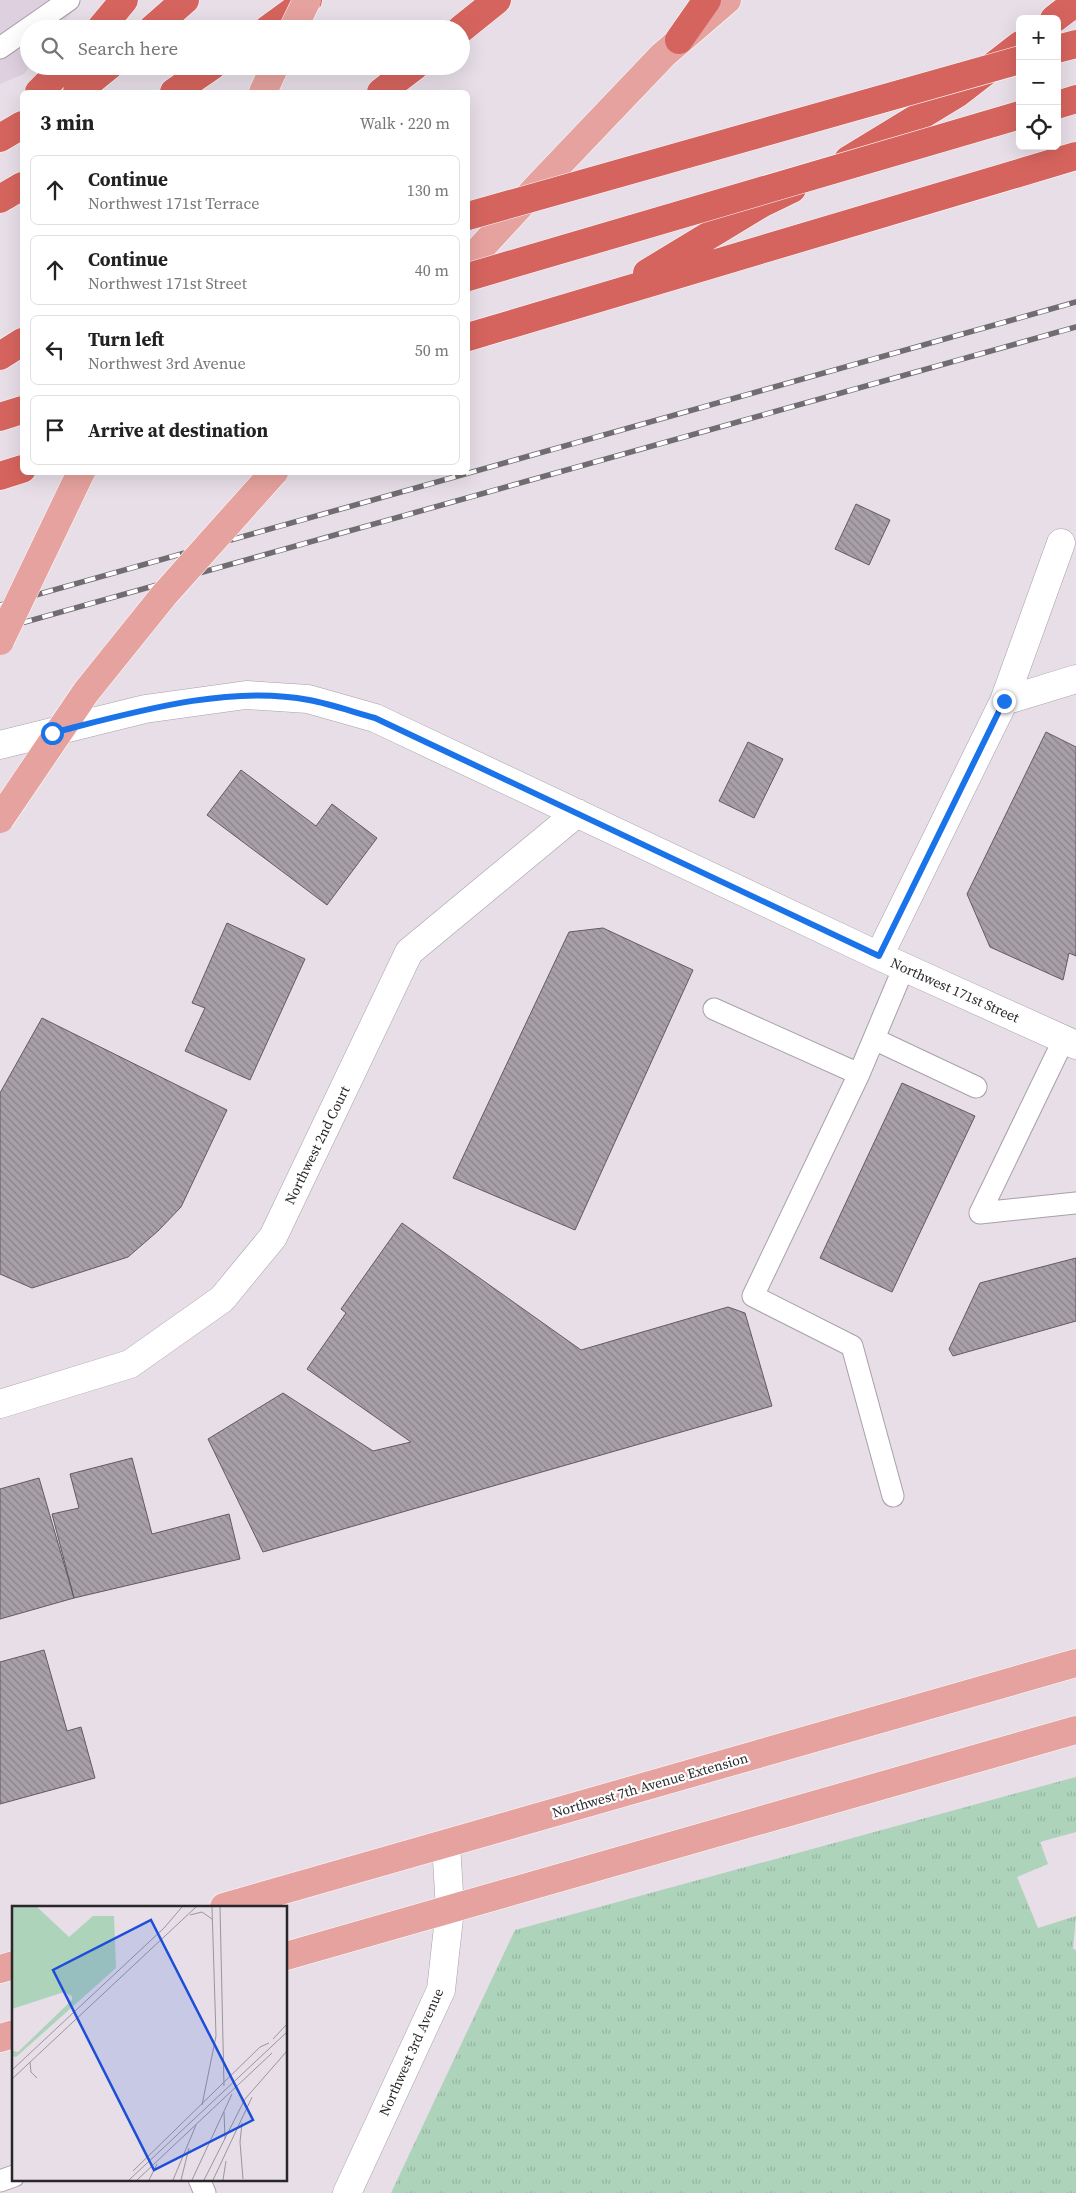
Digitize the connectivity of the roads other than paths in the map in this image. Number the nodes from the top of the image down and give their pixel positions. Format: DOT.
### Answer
graph roads {
  1 [pos="69,0"];
  2 [pos="124,0"];
  3 [pos="185,0"];
  4 [pos="307,0"];
  5 [pos="497,0"];
  6 [pos="707,0"];
  7 [pos="727,0"];
  8 [pos="1076,2"];
  9 [pos="1059,15"];
  10 [pos="40,20"];
  11 [pos="107,20"];
  12 [pos="162,20"];
  13 [pos="280,20"];
  14 [pos="297,20"];
  15 [pos="470,22"];
  16 [pos="20,34"];
  17 [pos="679,40"];
  18 [pos="1076,44"];
  19 [pos="0,48"];
  20 [pos="1016,48"];
  21 [pos="1061,48"];
  22 [pos="1016,61"];
  23 [pos="56,75"];
  24 [pos="98,75"];
  25 [pos="199,75"];
  26 [pos="270,75"];
  27 [pos="403,75"];
  28 [pos="41,90"];
  29 [pos="79,90"];
  30 [pos="177,90"];
  31 [pos="263,90"];
  32 [pos="384,90"];
  33 [pos="1076,99"];
  34 [pos="1061,103"];
  35 [pos="1016,117"];
  36 [pos="1076,156"];
  37 [pos="20,187"];
  38 [pos="0,199"];
  39 [pos="470,215"];
  40 [pos="470,260"];
  41 [pos="470,276"];
  42 [pos="612,294"];
  43 [pos="470,336"];
  44 [pos="20,343"];
  45 [pos="20,352"];
  46 [pos="0,357"];
  47 [pos="20,411"];
  48 [pos="0,417"];
  49 [pos="20,470"];
  50 [pos="80,475"];
  51 [pos="271,475"];
  52 [pos="0,476"];
  53 [pos="1061,544"];
  54 [pos="0,641"];
  55 [pos="1076,679"];
  56 [pos="1004,701"];
  57 [pos="3,744"];
  58 [pos="578,813"];
  59 [pos="0,818"];
  60 [pos="879,956"];
  61 [pos="904,967"];
  62 [pos="714,1009"];
  63 [pos="874,1039"];
  64 [pos="1070,1042"];
  65 [pos="859,1074"];
  66 [pos="976,1087"];
  67 [pos="1076,1203"];
  68 [pos="0,1404"];
  69 [pos="894,1496"];
  70 [pos="1076,1662"];
  71 [pos="1076,1730"];
  72 [pos="446,1844"];
  73 [pos="228,1906"];
  74 [pos="450,1909"];
  75 [pos="288,1955"];
  76 [pos="12,2177"];
  77 [pos="199,2180"];
  78 [pos="0,2181"];
  79 [pos="205,2193"];
  80 [pos="347,2193"];
  1 -- 10 [label="lane"];
  2 -- 11 [label="highway"];
  3 -- 12 [label="highway"];
  4 -- 13 [label="highway"];
  4 -- 14 [label="main road, bridge"];
  5 -- 15 [label="highway"];
  6 -- 17 [label="highway"];
  7 -- 17 [label="main road"];
  8 -- 9 [label="highway"];
  16 -- 19 [label="lane"];
  17 -- 40 [label="main road"];
  18 -- 21 [label="highway"];
  20 -- 42 [label="highway"];
  22 -- 39 [label="highway, bridge"];
  23 -- 28 [label="highway"];
  24 -- 29 [label="highway"];
  25 -- 30 [label="highway"];
  26 -- 31 [label="main road"];
  27 -- 32 [label="highway"];
  33 -- 34 [label="highway"];
  35 -- 41 [label="highway, bridge"];
  36 -- 42 [label="highway"];
  37 -- 38 [label="highway"];
  42 -- 43 [label="highway"];
  44 -- 46 [label="highway"];
  45 -- 46 [label="highway"];
  47 -- 48 [label="highway"];
  49 -- 52 [label="highway"];
  50 -- 54 [label="main road, bridge"];
  51 -- 59 [label="main road, bridge"];
  53 -- 56 [label="street"];
  55 -- 56 [label="street"];
  56 -- 60 [label="street"];
  57 -- 58 [label="street, Northwest 171st Street"];
  58 -- 60 [label="street, Northwest 171st Street"];
  58 -- 68 [label="street, Northwest 2nd Court"];
  60 -- 61 [label="street, Northwest 171st Street"];
  61 -- 63 [label="lane"];
  61 -- 64 [label="street, Northwest 171st Street"];
  62 -- 65 [label="lane"];
  63 -- 65 [label="lane"];
  63 -- 66 [label="lane"];
  64 -- 67 [label="lane"];
  65 -- 69 [label="lane"];
  70 -- 72 [label="main road, Northwest 7th Avenue Extension"];
  71 -- 74 [label="main road"];
  72 -- 73 [label="main road, Northwest 7th Avenue Extension"];
  72 -- 74 [label="street, Northwest 3rd Avenue"];
  74 -- 75 [label="main road"];
  74 -- 80 [label="street, Northwest 3rd Avenue"];
  76 -- 78 [label="lane"];
  77 -- 79 [label="lane"];
}
